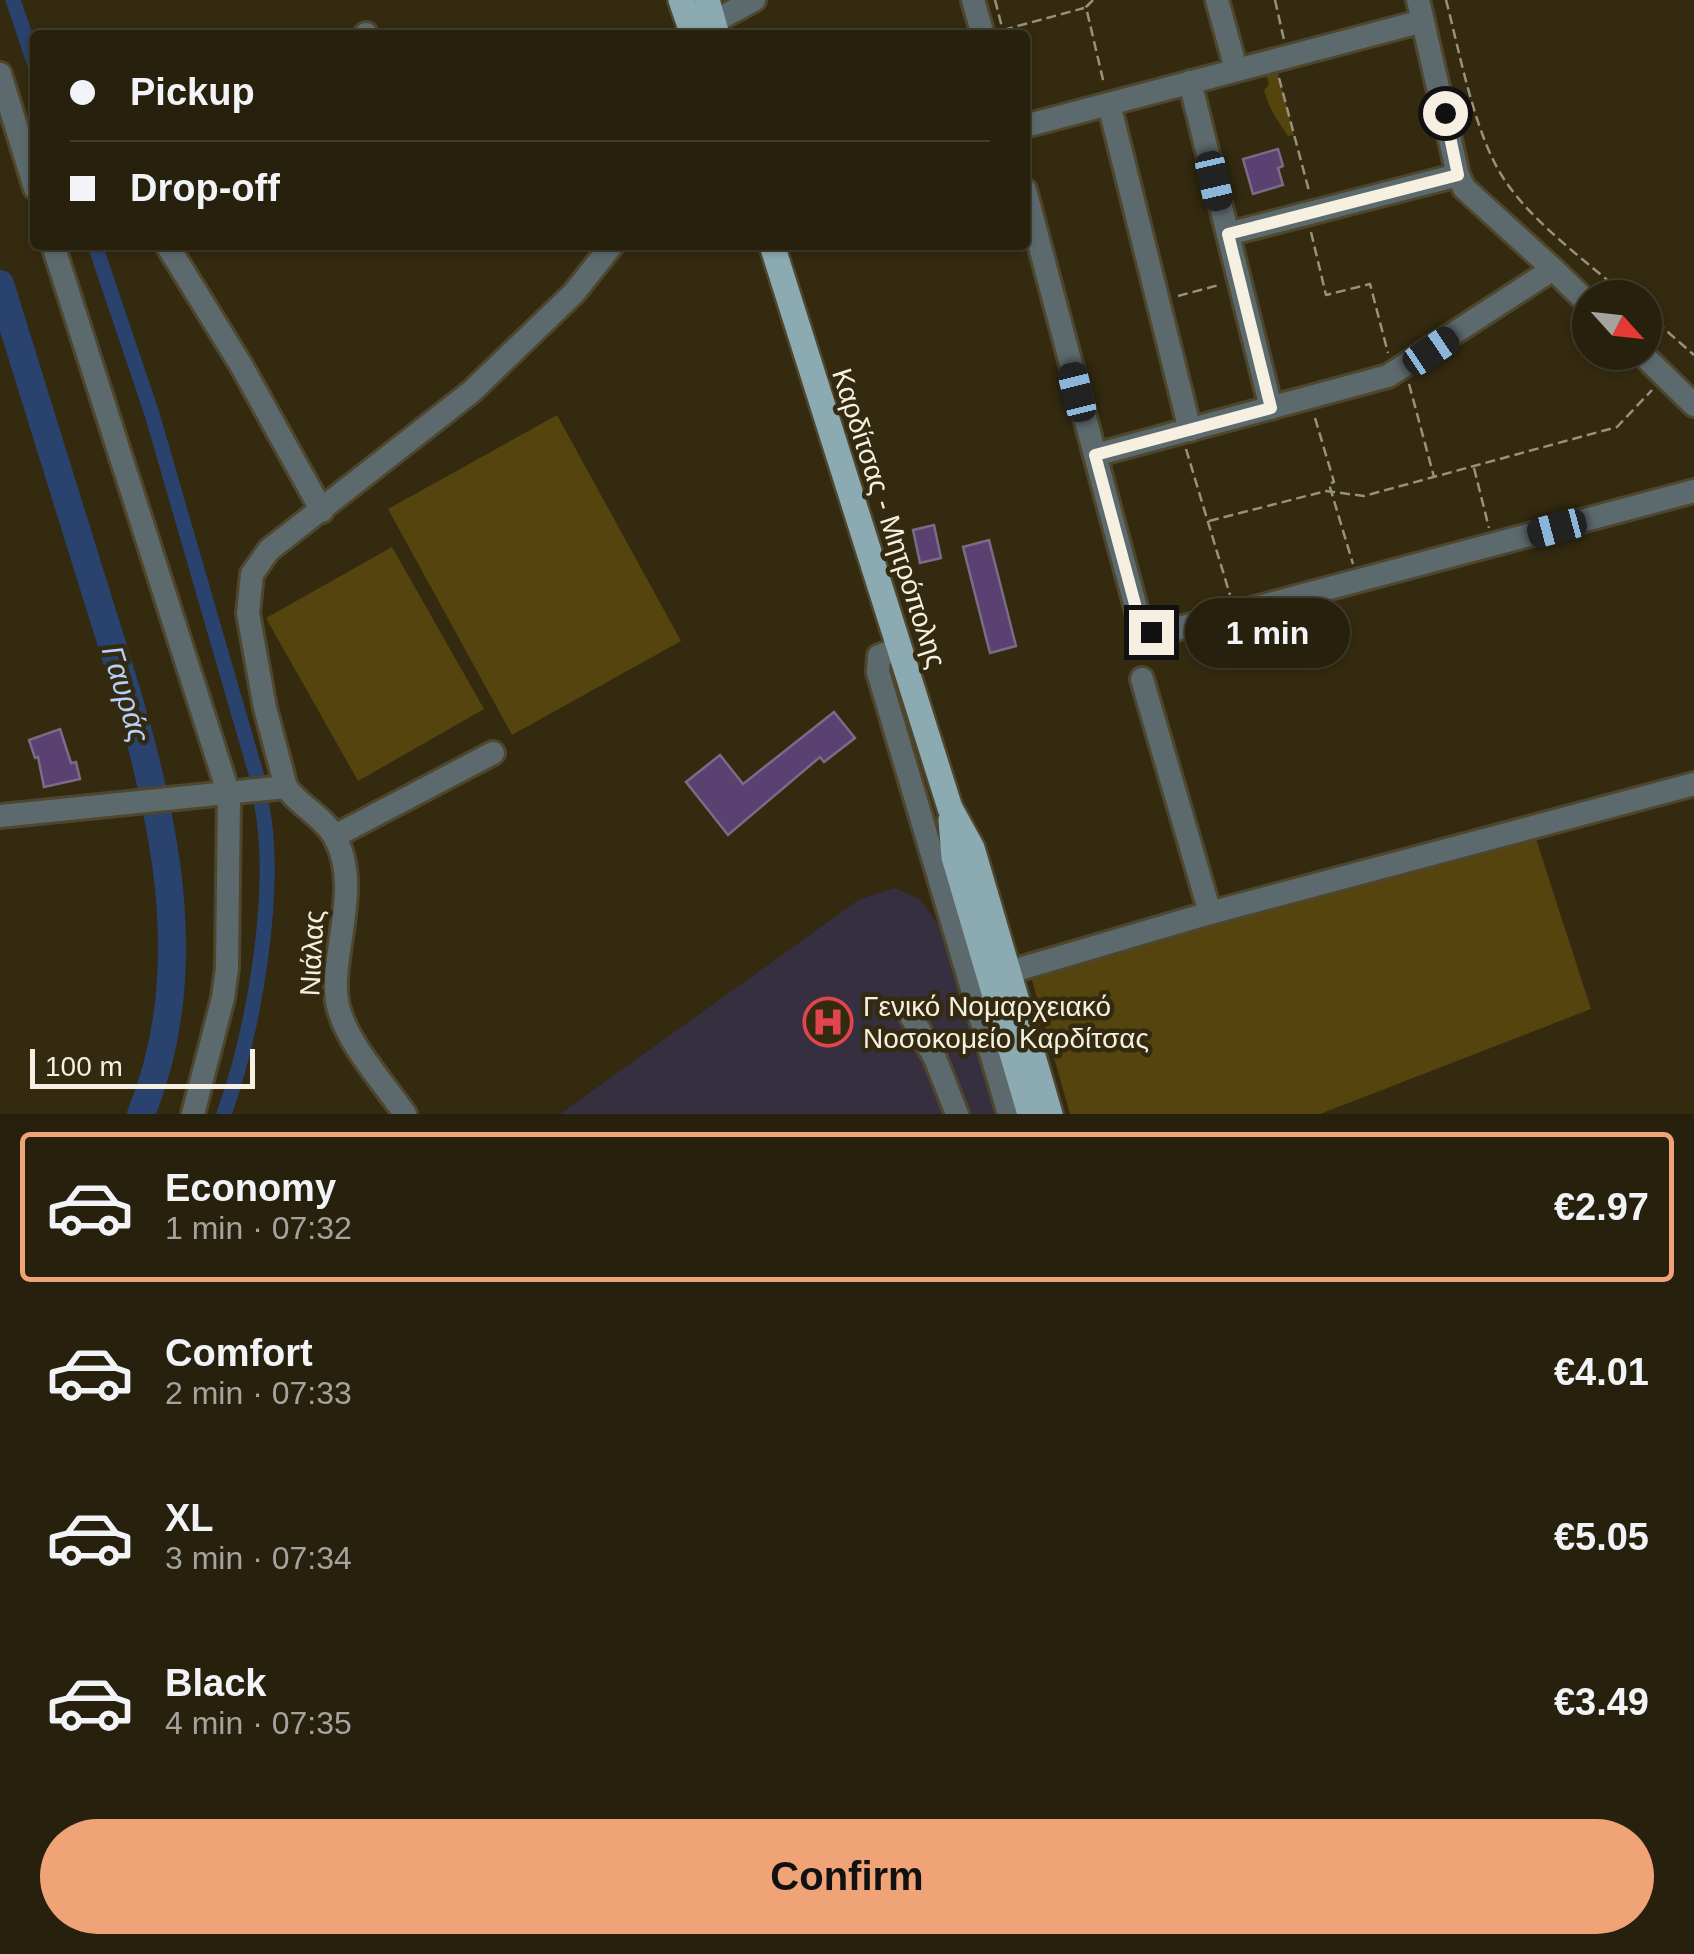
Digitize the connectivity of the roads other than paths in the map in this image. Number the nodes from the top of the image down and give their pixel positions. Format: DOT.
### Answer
graph roads {
  1 [pos="754,0"];
  2 [pos="973,0"];
  3 [pos="1217,0"];
  4 [pos="1420,11"];
  5 [pos="699,17"];
  6 [pos="995,30"];
  7 [pos="1236,70"];
  8 [pos="0,74"];
  9 [pos="1190,82"];
  10 [pos="1109,104"];
  11 [pos="1030,125"];
  12 [pos="30,172"];
  13 [pos="1458,175"];
  14 [pos="1030,209"];
  15 [pos="1228,234"];
  16 [pos="54,250"];
  17 [pos="170,250"];
  18 [pos="608,250"];
  19 [pos="774,250"];
  20 [pos="1553,269"];
  21 [pos="1572,287"];
  22 [pos="1658,370"];
  23 [pos="1694,405"];
  24 [pos="1271,408"];
  25 [pos="1185,432"];
  26 [pos="1095,455"];
  27 [pos="1694,491"];
  28 [pos="322,511"];
  29 [pos="899,650"];
  30 [pos="1142,680"];
  31 [pos="493,753"];
  32 [pos="1694,784"];
  33 [pos="286,787"];
  34 [pos="217,794"];
  35 [pos="950,808"];
  36 [pos="0,816"];
  37 [pos="335,836"];
  38 [pos="1210,913"];
  39 [pos="1009,972"];
  40 [pos="910,1014"];
  41 [pos="1014,1060"];
  42 [pos="193,1114"];
  43 [pos="405,1114"];
  44 [pos="957,1114"];
  45 [pos="1009,1114"];
  46 [pos="1030,1114"];
  47 [pos="1050,1114"];
  1 -- 5 [label="street"];
  2 -- 6 [label="street"];
  3 -- 7 [label="street"];
  4 -- 7 [label="street"];
  4 -- 13 [label="street"];
  7 -- 9 [label="street"];
  8 -- 12 [label="street"];
  9 -- 10 [label="street"];
  9 -- 15 [label="street"];
  10 -- 11 [label="street"];
  10 -- 25 [label="street"];
  13 -- 15 [label="street"];
  13 -- 20 [label="street"];
  14 -- 26 [label="street"];
  15 -- 24 [label="street"];
  16 -- 34 [label="street"];
  17 -- 28 [label="street"];
  18 -- 28 [label="street"];
  19 -- 29 [label="main road, Καρδίτσας - Μητρόπολης"];
  20 -- 21 [label="street"];
  20 -- 24 [label="street"];
  22 -- 23 [label="street"];
  24 -- 25 [label="street"];
  25 -- 26 [label="street"];
  26 -- 27 [label="street"];
  28 -- 33 [label="street"];
  29 -- 35 [label="main road, Καρδίτσας - Μητρόπολης"];
  29 -- 41 [label="street"];
  30 -- 38 [label="street"];
  31 -- 37 [label="street"];
  32 -- 38 [label="street"];
  33 -- 34 [label="street"];
  33 -- 37 [label="street"];
  34 -- 36 [label="street"];
  34 -- 42 [label="street"];
  35 -- 39 [label="main road, Καρδίτσας - Μητρόπολης"];
  35 -- 41 [label="main road, Καρδίτσας - Μητρόπολης"];
  37 -- 43 [label="street, Νιάλας"];
  38 -- 39 [label="street"];
  39 -- 41 [label="main road, Καρδίτσας - Μητρόπολης"];
  40 -- 44 [label="street"];
  41 -- 45 [label="street"];
  41 -- 46 [label="main road, Καρδίτσας - Μητρόπολης"];
  41 -- 47 [label="main road, Καρδίτσας - Μητρόπολης"];
}
